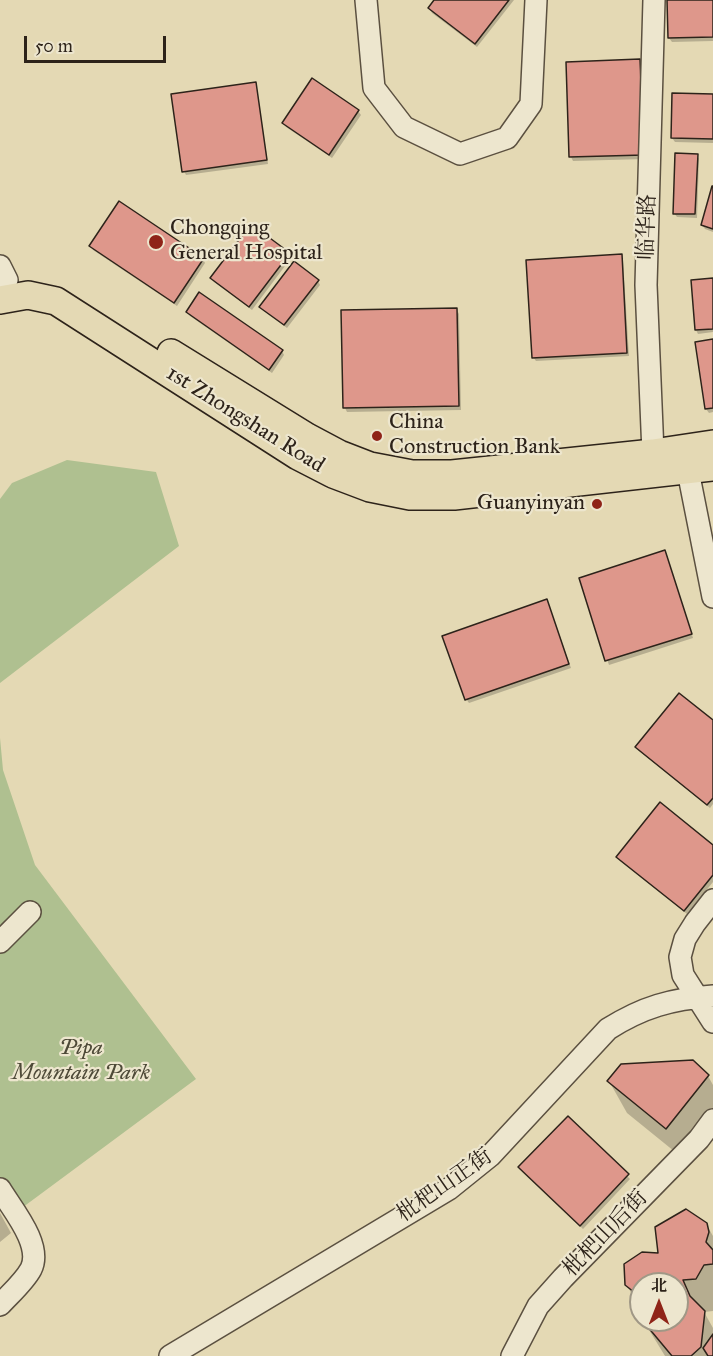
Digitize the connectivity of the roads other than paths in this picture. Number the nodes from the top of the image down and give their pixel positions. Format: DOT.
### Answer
graph roads {
  1 [pos="366,0"];
  2 [pos="536,0"];
  3 [pos="654,0"];
  4 [pos="3,285"];
  5 [pos="713,444"];
  6 [pos="652,453"];
  7 [pos="701,469"];
  8 [pos="713,597"];
  9 [pos="713,900"];
  10 [pos="30,912"];
  11 [pos="0,942"];
  12 [pos="706,996"];
  13 [pos="713,1022"];
  14 [pos="713,1120"];
  15 [pos="0,1189"];
  16 [pos="0,1305"];
  17 [pos="170,1356"];
  18 [pos="512,1356"];
  1 -- 2 [label="street"];
  3 -- 6 [label="street, 临华路"];
  4 -- 6 [label="main road, 1st Zhongshan Road"];
  4 -- 7 [label="main road, 1st Zhongshan Road"];
  5 -- 6 [label="main road, 1st Zhongshan Road"];
  7 -- 8 [label="street"];
  9 -- 12 [label="street"];
  10 -- 11 [label="street"];
  12 -- 13 [label="street"];
  12 -- 17 [label="street, 枇杷山正街"];
  14 -- 18 [label="street, 枇杷山后街"];
  15 -- 16 [label="street"];
}
